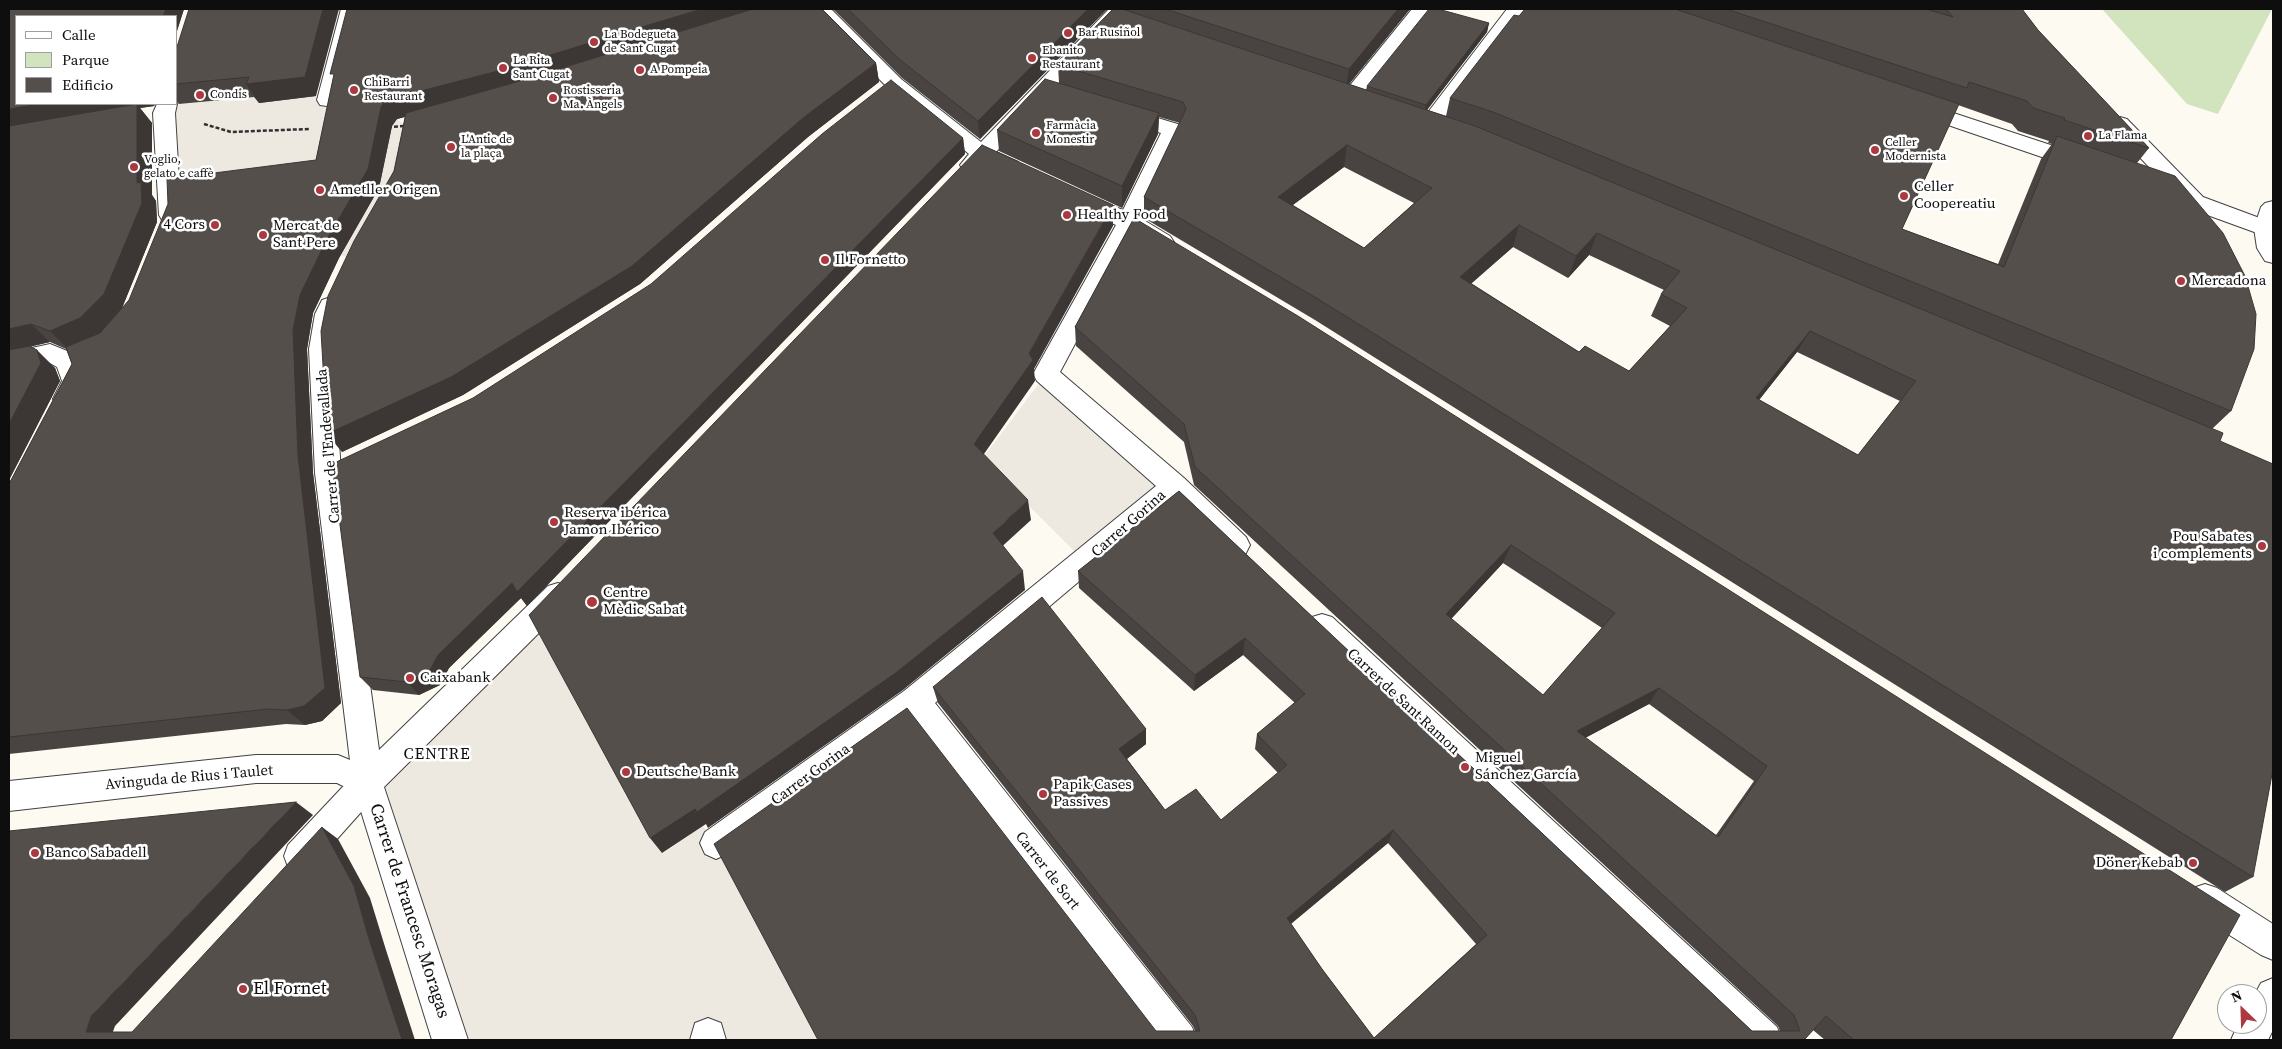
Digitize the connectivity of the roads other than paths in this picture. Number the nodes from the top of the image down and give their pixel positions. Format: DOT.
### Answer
graph roads {
  1 [pos="351,9"];
  2 [pos="820,9"];
  3 [pos="1422,9"];
  4 [pos="1517,9"];
  5 [pos="1120,17"];
  6 [pos="1041,90"];
  7 [pos="1069,98"];
  8 [pos="1350,98"];
  9 [pos="327,100"];
  10 [pos="1897,101"];
  11 [pos="1097,107"];
  12 [pos="159,111"];
  13 [pos="2108,112"];
  14 [pos="1454,133"];
  15 [pos="982,154"];
  16 [pos="2102,170"];
  17 [pos="1032,177"];
  18 [pos="954,182"];
  19 [pos="2149,186"];
  20 [pos="1056,189"];
  21 [pos="2196,202"];
  22 [pos="2269,218"];
  23 [pos="1129,222"];
  24 [pos="164,237"];
  25 [pos="1180,253"];
  26 [pos="2273,255"];
  27 [pos="342,283"];
  28 [pos="9,362"];
  29 [pos="57,416"];
  30 [pos="1174,486"];
  31 [pos="1255,562"];
  32 [pos="576,576"];
  33 [pos="1304,608"];
  34 [pos="915,701"];
  35 [pos="368,782"];
  36 [pos="9,796"];
  37 [pos="716,843"];
  38 [pos="277,881"];
  39 [pos="2181,884"];
  40 [pos="2273,943"];
  41 [pos="2273,995"];
  42 [pos="450,1040"];
  43 [pos="1179,1040"];
  44 [pos="1764,1040"];
  45 [pos="2249,1040"];
  1 -- 9 [label="street"];
  2 -- 15 [label="street"];
  3 -- 8 [label="street"];
  4 -- 14 [label="street"];
  5 -- 6 [label="street"];
  6 -- 7 [label="street"];
  6 -- 15 [label="street"];
  10 -- 16 [label="street"];
  11 -- 23 [label="street, Carrer Gorina"];
  12 -- 24 [label="street"];
  13 -- 21 [label="street"];
  15 -- 17 [label="street"];
  15 -- 18 [label="street"];
  19 -- 21 [label="street"];
  20 -- 23 [label="street"];
  21 -- 22 [label="street"];
  22 -- 26 [label="street"];
  23 -- 25 [label="street"];
  23 -- 30 [label="street, Carrer Gorina"];
  27 -- 35 [label="street, Carrer de l'Endevallada"];
  28 -- 29 [label="street"];
  30 -- 31 [label="street"];
  30 -- 34 [label="street, Carrer Gorina"];
  32 -- 35 [label="street"];
  33 -- 44 [label="street, Carrer de Sant Ramon"];
  34 -- 37 [label="street, Carrer Gorina"];
  34 -- 43 [label="street, Carrer de Sort"];
  35 -- 36 [label="street, Avinguda de Rius i Taulet"];
  35 -- 38 [label="street"];
  35 -- 42 [label="street, Carrer de Francesc Moragas"];
  39 -- 40 [label="street"];
  41 -- 45 [label="street"];
}
